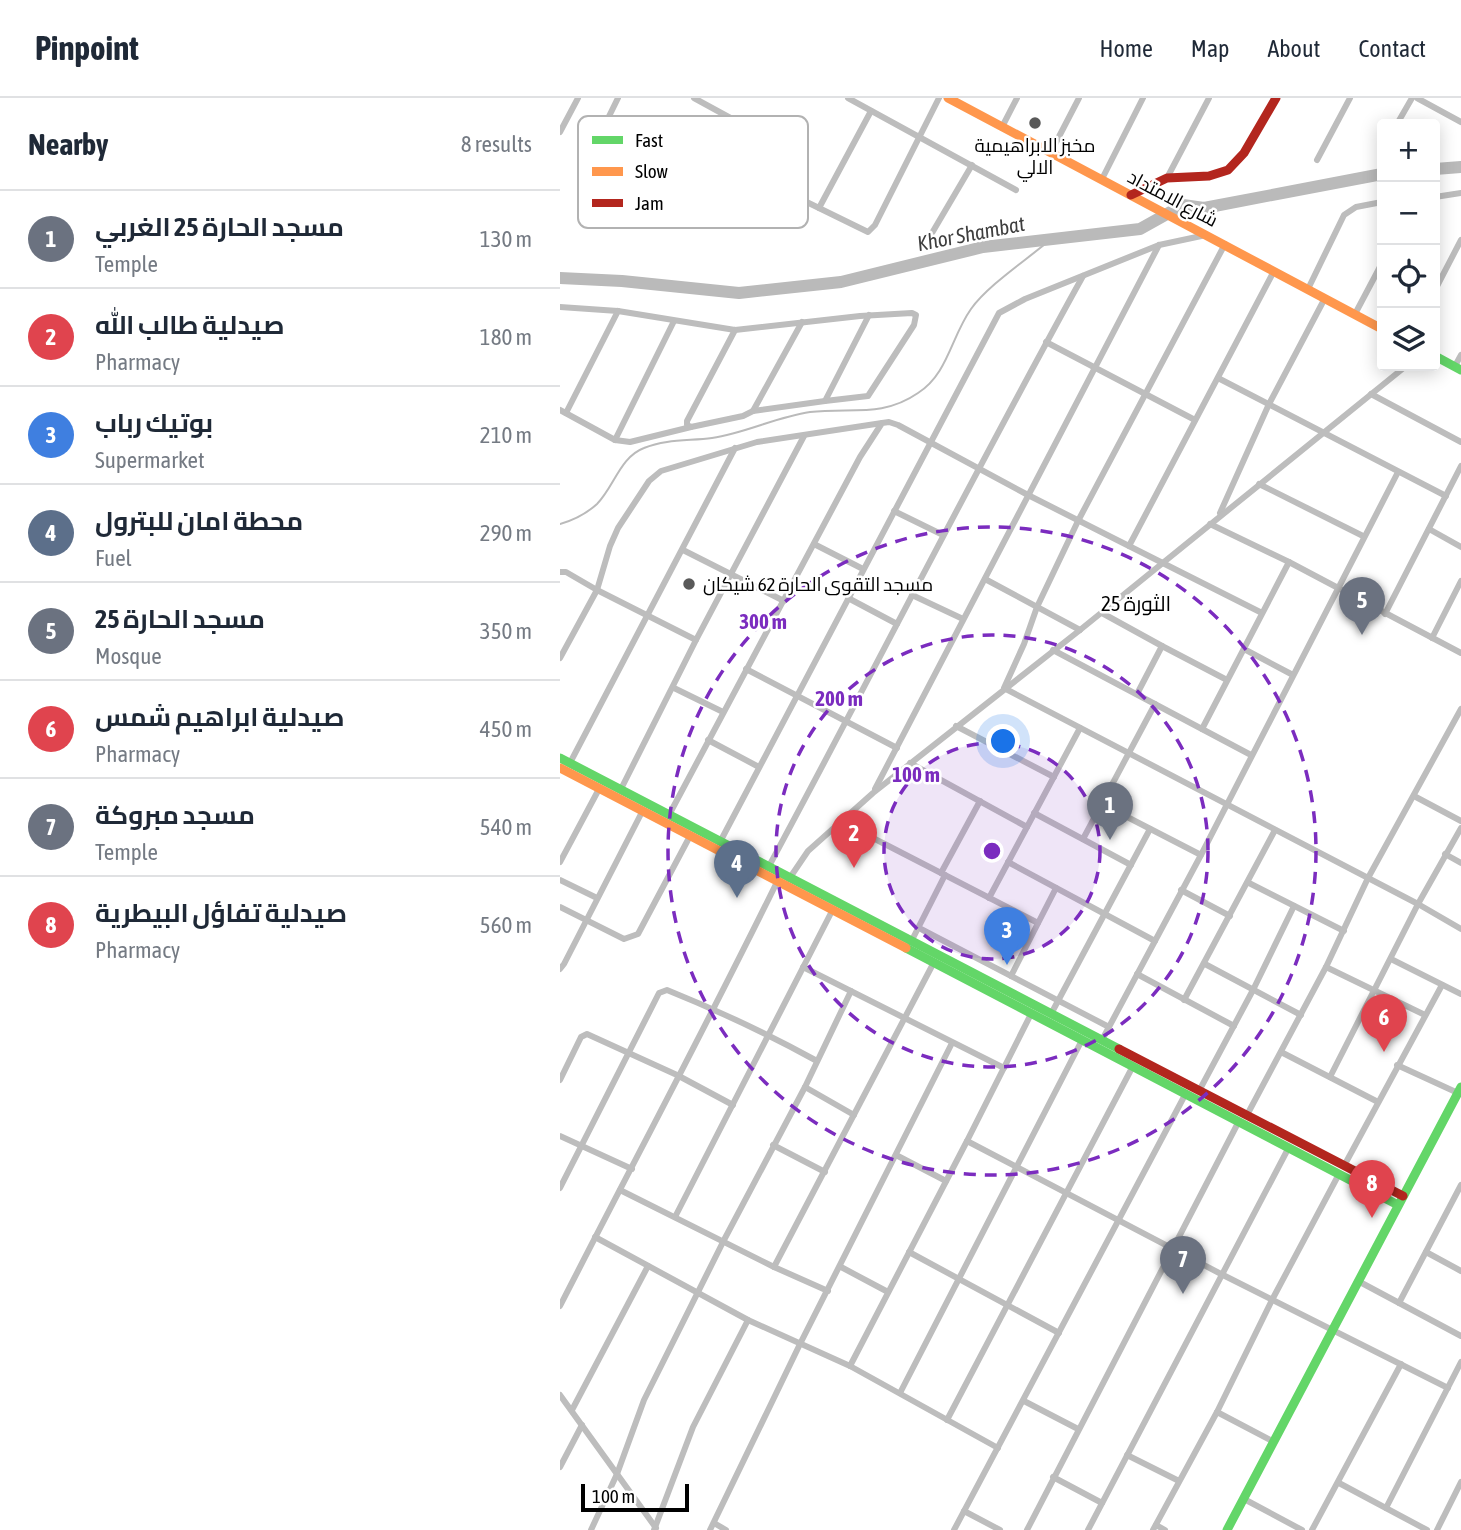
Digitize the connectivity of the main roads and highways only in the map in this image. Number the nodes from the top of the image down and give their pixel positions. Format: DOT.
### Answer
graph roads {
  1 [pos="1276,98"];
  2 [pos="952,99"];
  3 [pos="1134,197"];
  4 [pos="1377,326"];
  5 [pos="1440,359"];
  6 [pos="1458,368"];
  7 [pos="560,758"];
  8 [pos="560,768"];
  9 [pos="1460,1092"];
  10 [pos="1342,1170"];
  11 [pos="1403,1196"];
  12 [pos="1398,1205"];
  13 [pos="1227,1530"];
  1 -- 3 [label="main road"];
  2 -- 3 [label="main road, شارع الامتداد"];
  3 -- 4 [label="main road, شارع الامتداد"];
  5 -- 6 [label="main road"];
  7 -- 10 [label="main road"];
  8 -- 10 [label="main road"];
  9 -- 11 [label="main road"];
  10 -- 11 [label="main road"];
  10 -- 12 [label="main road"];
  11 -- 12 [label="main road"];
  12 -- 13 [label="main road"];
}
